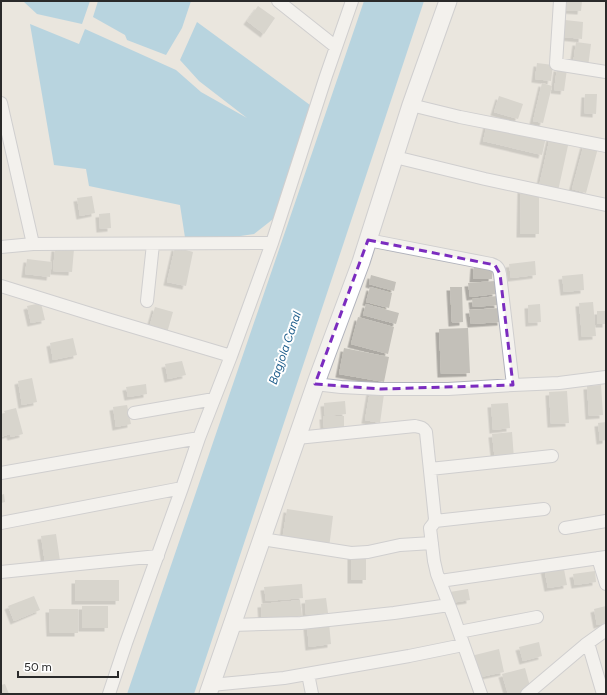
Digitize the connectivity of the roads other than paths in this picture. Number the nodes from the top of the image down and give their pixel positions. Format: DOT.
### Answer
graph roads {
  1 [pos="278,1"];
  2 [pos="352,1"];
  3 [pos="448,1"];
  4 [pos="560,1"];
  5 [pos="336,47"];
  6 [pos="606,72"];
  7 [pos="1,103"];
  8 [pos="412,105"];
  9 [pos="6,146"];
  10 [pos="606,146"];
  11 [pos="395,157"];
  12 [pos="606,205"];
  13 [pos="368,240"];
  14 [pos="272,243"];
  15 [pos="33,244"];
  16 [pos="153,244"];
  17 [pos="1,247"];
  18 [pos="1,286"];
  19 [pos="147,300"];
  20 [pos="231,356"];
  21 [pos="606,377"];
  22 [pos="315,384"];
  23 [pos="513,384"];
  24 [pos="214,399"];
  25 [pos="134,413"];
  26 [pos="199,438"];
  27 [pos="297,438"];
  28 [pos="552,456"];
  29 [pos="430,469"];
  30 [pos="1,473"];
  31 [pos="182,488"];
  32 [pos="544,509"];
  33 [pos="435,521"];
  34 [pos="606,521"];
  35 [pos="1,523"];
  36 [pos="565,528"];
  37 [pos="262,540"];
  38 [pos="432,543"];
  39 [pos="158,556"];
  40 [pos="602,557"];
  41 [pos="1,572"];
  42 [pos="440,581"];
  43 [pos="606,584"];
  44 [pos="449,606"];
  45 [pos="537,617"];
  46 [pos="232,625"];
  47 [pos="606,630"];
  48 [pos="459,632"];
  49 [pos="588,643"];
  50 [pos="463,645"];
  51 [pos="308,674"];
  52 [pos="210,690"];
  53 [pos="109,694"];
  54 [pos="312,694"];
  55 [pos="481,694"];
  56 [pos="527,694"];
  57 [pos="602,694"];
  1 -- 5 [label="street"];
  2 -- 5 [label="street"];
  3 -- 8 [label="street"];
  4 -- 6 [label="street"];
  5 -- 14 [label="street"];
  7 -- 9 [label="street"];
  8 -- 10 [label="street"];
  8 -- 11 [label="street"];
  9 -- 15 [label="street"];
  11 -- 12 [label="street"];
  11 -- 13 [label="street"];
  13 -- 22 [label="street"];
  13 -- 23 [label="street"];
  14 -- 16 [label="street"];
  14 -- 20 [label="street"];
  15 -- 16 [label="street"];
  15 -- 17 [label="street"];
  16 -- 19 [label="street"];
  18 -- 20 [label="street"];
  20 -- 24 [label="street"];
  21 -- 23 [label="street"];
  22 -- 23 [label="street"];
  22 -- 27 [label="street"];
  24 -- 25 [label="street"];
  24 -- 26 [label="street"];
  26 -- 30 [label="street"];
  26 -- 31 [label="street"];
  27 -- 29 [label="street"];
  27 -- 37 [label="street"];
  28 -- 29 [label="street"];
  29 -- 33 [label="street"];
  31 -- 35 [label="street"];
  31 -- 39 [label="street"];
  32 -- 33 [label="street"];
  33 -- 38 [label="street"];
  34 -- 36 [label="street"];
  37 -- 38 [label="street"];
  37 -- 46 [label="street"];
  38 -- 42 [label="street"];
  39 -- 41 [label="street"];
  39 -- 53 [label="street"];
  40 -- 42 [label="street"];
  40 -- 43 [label="street"];
  42 -- 44 [label="street"];
  44 -- 46 [label="street"];
  44 -- 48 [label="street"];
  45 -- 48 [label="street"];
  46 -- 52 [label="street"];
  47 -- 49 [label="street"];
  48 -- 50 [label="street"];
  49 -- 56 [label="street"];
  49 -- 57 [label="street"];
  50 -- 51 [label="street"];
  50 -- 55 [label="street"];
  51 -- 52 [label="street"];
  51 -- 54 [label="street"];
}
